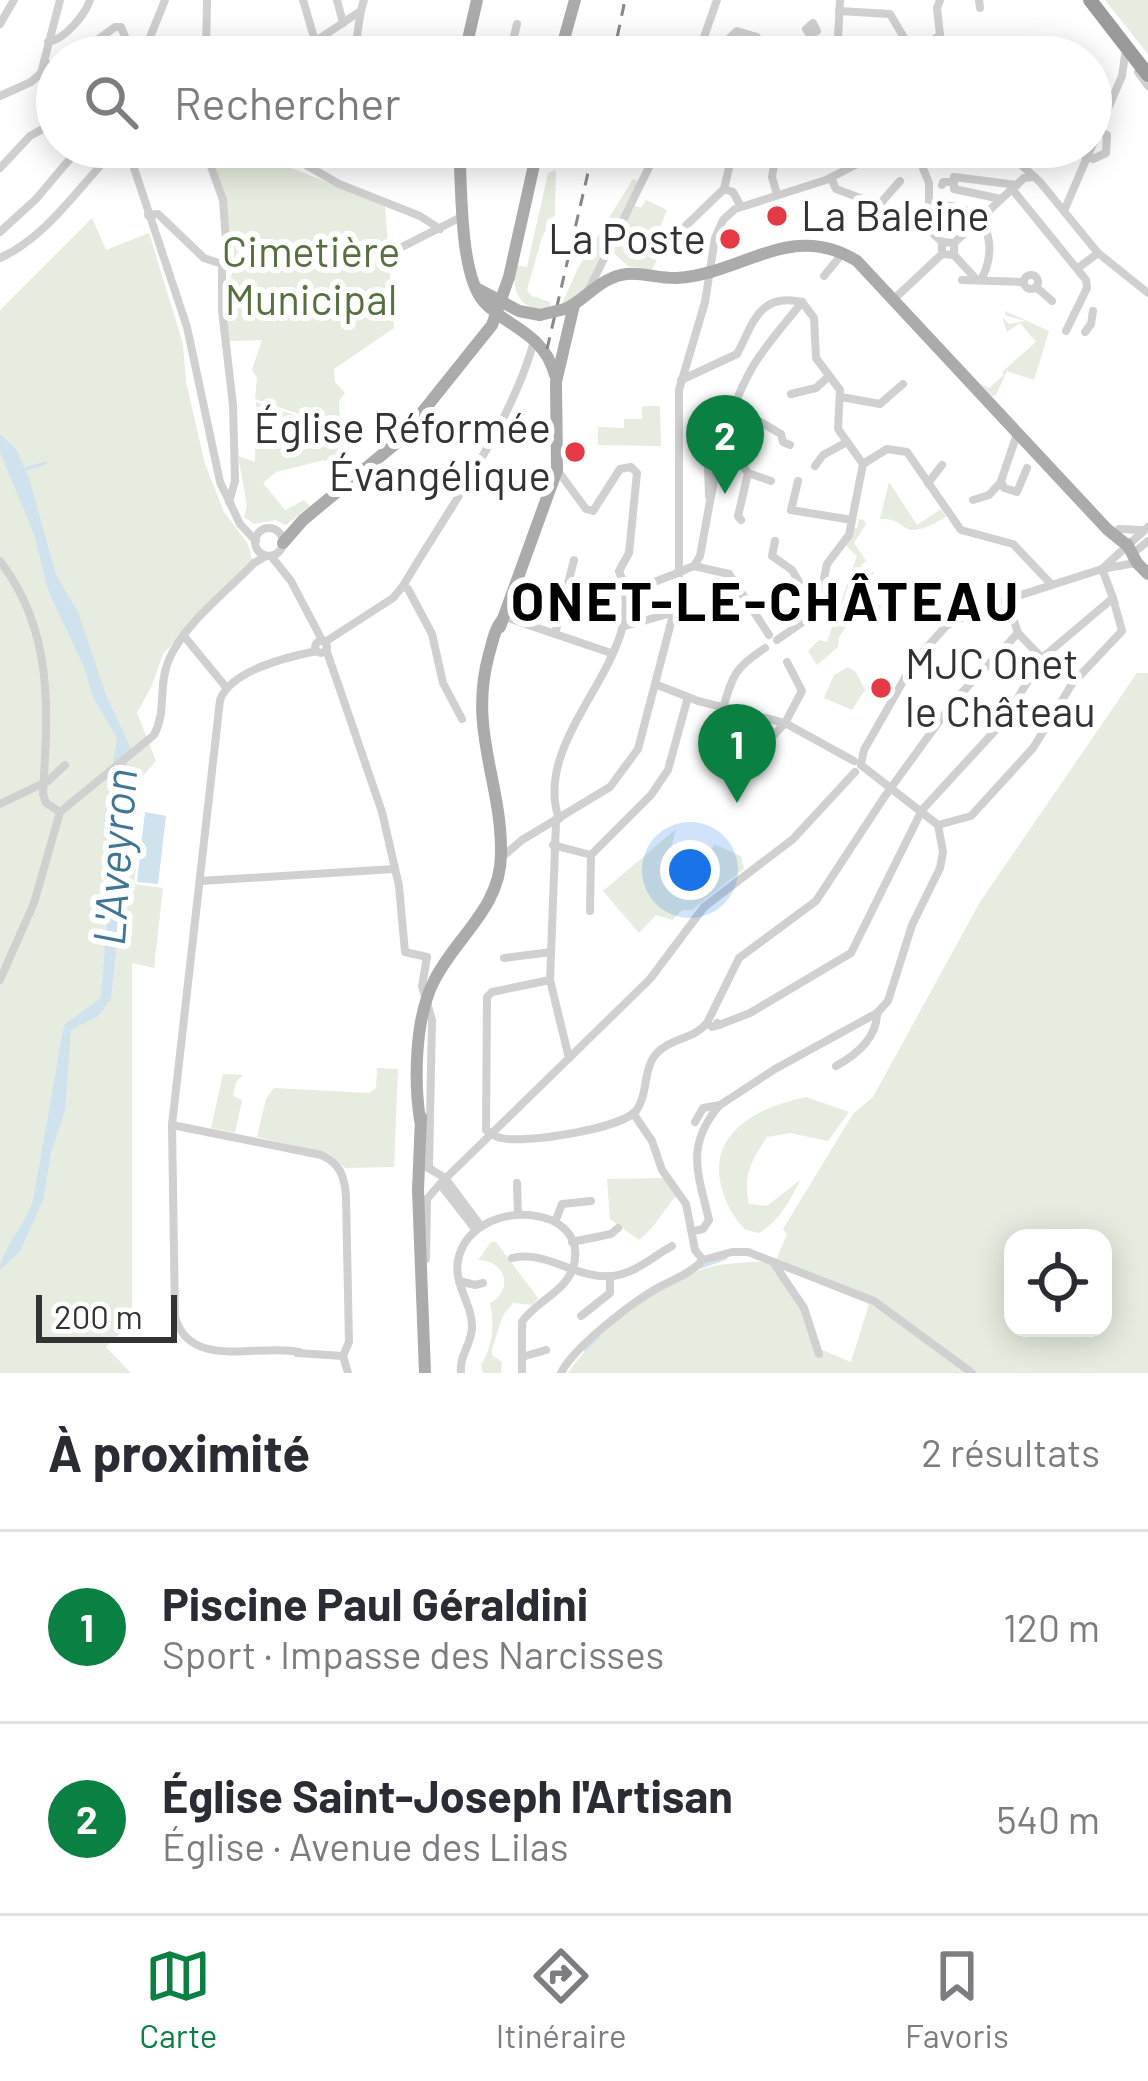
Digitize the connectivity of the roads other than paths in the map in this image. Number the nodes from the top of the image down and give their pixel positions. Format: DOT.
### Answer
graph roads {
  1 [pos="14,0"];
  2 [pos="60,0"];
  3 [pos="90,0"];
  4 [pos="164,0"];
  5 [pos="207,0"];
  6 [pos="303,0"];
  7 [pos="337,0"];
  8 [pos="364,0"];
  9 [pos="477,0"];
  10 [pos="717,0"];
  11 [pos="940,0"];
  12 [pos="1090,0"];
  13 [pos="840,5"];
  14 [pos="359,11"];
  15 [pos="0,23"];
  16 [pos="344,23"];
  17 [pos="517,24"];
  18 [pos="818,29"];
  19 [pos="838,31"];
  20 [pos="50,36"];
  21 [pos="63,36"];
  22 [pos="102,36"];
  23 [pos="125,36"];
  24 [pos="150,36"];
  25 [pos="206,36"];
  26 [pos="311,36"];
  27 [pos="323,36"];
  28 [pos="359,36"];
  29 [pos="469,36"];
  30 [pos="514,36"];
  31 [pos="704,36"];
  32 [pos="838,36"];
  33 [pos="902,36"];
  34 [pos="939,36"];
  35 [pos="1125,55"];
  36 [pos="1145,71"];
  37 [pos="1121,76"];
  38 [pos="36,79"];
  39 [pos="1148,86"];
  40 [pos="1112,94"];
  41 [pos="0,96"];
  42 [pos="36,133"];
  43 [pos="0,168"];
  44 [pos="62,168"];
  45 [pos="96,168"];
  46 [pos="134,168"];
  47 [pos="212,168"];
  48 [pos="311,168"];
  49 [pos="461,168"];
  50 [pos="533,168"];
  51 [pos="649,168"];
  52 [pos="729,168"];
  53 [pos="774,168"];
  54 [pos="850,168"];
  55 [pos="923,168"];
  56 [pos="1016,168"];
  57 [pos="1083,168"];
  58 [pos="1029,173"];
  59 [pos="831,178"];
  60 [pos="901,181"];
  61 [pos="953,182"];
  62 [pos="942,185"];
  63 [pos="1014,187"];
  64 [pos="724,189"];
  65 [pos="777,194"];
  66 [pos="1001,200"];
  67 [pos="740,205"];
  68 [pos="879,205"];
  69 [pos="929,207"];
  70 [pos="1064,211"];
  71 [pos="149,214"];
  72 [pos="465,218"];
  73 [pos="980,219"];
  74 [pos="920,220"];
  75 [pos="440,229"];
  76 [pos="0,232"];
  77 [pos="671,240"];
  78 [pos="942,242"];
  79 [pos="954,243"];
  80 [pos="390,253"];
  81 [pos="844,253"];
  82 [pos="1098,253"];
  83 [pos="942,254"];
  84 [pos="954,255"];
  85 [pos="0,258"];
  86 [pos="223,268"];
  87 [pos="1078,268"];
  88 [pos="711,269"];
  89 [pos="824,276"];
  90 [pos="978,279"];
  91 [pos="962,280"];
  92 [pos="593,286"];
  93 [pos="1148,293"];
  94 [pos="892,300"];
  95 [pos="1052,301"];
  96 [pos="802,302"];
  97 [pos="503,307"];
  98 [pos="1093,311"];
  99 [pos="567,314"];
  100 [pos="1088,330"];
  101 [pos="1066,331"];
  102 [pos="532,340"];
  103 [pos="556,352"];
  104 [pos="829,376"];
  105 [pos="681,380"];
  106 [pos="903,384"];
  107 [pos="791,394"];
  108 [pos="842,397"];
  109 [pos="734,407"];
  110 [pos="1017,433"];
  111 [pos="707,434"];
  112 [pos="847,442"];
  113 [pos="790,446"];
  114 [pos="719,460"];
  115 [pos="863,464"];
  116 [pos="942,465"];
  117 [pos="815,466"];
  118 [pos="1027,468"];
  119 [pos="557,470"];
  120 [pos="748,473"];
  121 [pos="771,481"];
  122 [pos="798,481"];
  123 [pos="1001,481"];
  124 [pos="928,483"];
  125 [pos="973,500"];
  126 [pos="228,503"];
  127 [pos="709,510"];
  128 [pos="741,520"];
  129 [pos="852,520"];
  130 [pos="1146,528"];
  131 [pos="776,541"];
  132 [pos="1148,541"];
  133 [pos="269,545"];
  134 [pos="1132,554"];
  135 [pos="574,560"];
  136 [pos="0,561"];
  137 [pos="685,568"];
  138 [pos="1102,568"];
  139 [pos="1052,585"];
  140 [pos="403,586"];
  141 [pos="626,589"];
  142 [pos="1113,598"];
  143 [pos="1007,600"];
  144 [pos="677,603"];
  145 [pos="817,612"];
  146 [pos="502,618"];
  147 [pos="625,626"];
  148 [pos="1018,633"];
  149 [pos="555,634"];
  150 [pos="184,636"];
  151 [pos="319,647"];
  152 [pos="764,648"];
  153 [pos="611,653"];
  154 [pos="1042,658"];
  155 [pos="787,662"];
  156 [pos="656,684"];
  157 [pos="226,686"];
  158 [pos="688,697"];
  159 [pos="723,708"];
  160 [pos="462,719"];
  161 [pos="785,723"];
  162 [pos="65,765"];
  163 [pos="856,765"];
  164 [pos="738,774"];
  165 [pos="43,783"];
  166 [pos="891,788"];
  167 [pos="0,804"];
  168 [pos="59,812"];
  169 [pos="921,813"];
  170 [pos="558,820"];
  171 [pos="938,825"];
  172 [pos="547,827"];
  173 [pos="522,840"];
  174 [pos="554,845"];
  175 [pos="502,846"];
  176 [pos="591,855"];
  177 [pos="394,869"];
  178 [pos="200,881"];
  179 [pos="590,882"];
  180 [pos="601,897"];
  181 [pos="590,910"];
  182 [pos="551,952"];
  183 [pos="453,955"];
  184 [pos="427,957"];
  185 [pos="504,958"];
  186 [pos="0,980"];
  187 [pos="550,980"];
  188 [pos="187,991"];
  189 [pos="428,999"];
  190 [pos="596,1012"];
  191 [pos="878,1013"];
  192 [pos="708,1020"];
  193 [pos="599,1029"];
  194 [pos="182,1034"];
  195 [pos="569,1058"];
  196 [pos="836,1066"];
  197 [pos="720,1105"];
  198 [pos="633,1113"];
  199 [pos="694,1121"];
  200 [pos="172,1125"];
  201 [pos="490,1133"];
  202 [pos="429,1175"];
  203 [pos="517,1183"];
  204 [pos="432,1193"];
  205 [pos="448,1193"];
  206 [pos="591,1201"];
  207 [pos="518,1214"];
  208 [pos="555,1222"];
  209 [pos="478,1227"];
  210 [pos="617,1228"];
  211 [pos="694,1231"];
  212 [pos="572,1242"];
  213 [pos="672,1246"];
  214 [pos="512,1258"];
  215 [pos="703,1260"];
  216 [pos="775,1264"];
  217 [pos="572,1271"];
  218 [pos="424,1272"];
  219 [pos="610,1276"];
  220 [pos="458,1281"];
  221 [pos="483,1282"];
  222 [pos="581,1316"];
  223 [pos="546,1350"];
  224 [pos="819,1354"];
  225 [pos="343,1356"];
  226 [pos="522,1357"];
  227 [pos="348,1373"];
  228 [pos="426,1373"];
  229 [pos="461,1373"];
  230 [pos="522,1373"];
  231 [pos="561,1373"];
  232 [pos="973,1373"];
  1 -- 15 [label="street"];
  2 -- 20 [label="street"];
  3 -- 21 [label="street"];
  4 -- 24 [label="street"];
  5 -- 25 [label="street"];
  6 -- 26 [label="street"];
  7 -- 16 [label="street"];
  8 -- 14 [label="street"];
  9 -- 29 [label="main road"];
  10 -- 31 [label="street"];
  11 -- 34 [label="street"];
  12 -- 35 [label="street"];
  12 -- 36 [label="highway"];
  13 -- 19 [label="street"];
  13 -- 33 [label="street"];
  14 -- 16 [label="street"];
  14 -- 28 [label="street"];
  16 -- 27 [label="street"];
  17 -- 30 [label="street"];
  18 -- 19 [label="street"];
  19 -- 32 [label="street"];
  22 -- 23 [label="street"];
  35 -- 36 [label="street"];
  35 -- 37 [label="street"];
  36 -- 37 [label="street"];
  36 -- 39 [label="street"];
  37 -- 40 [label="street"];
  38 -- 41 [label="street"];
  42 -- 43 [label="street"];
  44 -- 76 [label="street"];
  45 -- 85 [label="street"];
  46 -- 71 [label="street"];
  47 -- 86 [label="street"];
  48 -- 75 [label="street"];
  49 -- 72 [label="main road"];
  50 -- 97 [label="main road"];
  51 -- 92 [label="street"];
  52 -- 64 [label="street"];
  53 -- 65 [label="street"];
  54 -- 59 [label="street"];
  55 -- 69 [label="street"];
  56 -- 58 [label="street"];
  57 -- 70 [label="street"];
  58 -- 63 [label="street"];
  58 -- 70 [label="street"];
  59 -- 65 [label="street"];
  59 -- 68 [label="street"];
  60 -- 68 [label="street"];
  61 -- 62 [label="street"];
  61 -- 63 [label="street"];
  61 -- 66 [label="street"];
  63 -- 66 [label="street"];
  63 -- 87 [label="street"];
  64 -- 67 [label="street"];
  64 -- 77 [label="street"];
  65 -- 67 [label="street"];
  66 -- 73 [label="street"];
  67 -- 88 [label="street"];
  68 -- 74 [label="street"];
  69 -- 73 [label="street"];
  69 -- 74 [label="street"];
  70 -- 82 [label="street"];
  71 -- 86 [label="street"];
  71 -- 126 [label="street"];
  72 -- 75 [label="street"];
  72 -- 97 [label="main road"];
  73 -- 79 [label="street"];
  73 -- 90 [label="street"];
  74 -- 78 [label="street"];
  75 -- 80 [label="street"];
  78 -- 79 [label="street"];
  78 -- 83 [label="street"];
  79 -- 84 [label="street"];
  81 -- 88 [label="main road"];
  81 -- 89 [label="street"];
  81 -- 94 [label="main road"];
  82 -- 87 [label="street"];
  82 -- 93 [label="street"];
  83 -- 84 [label="street"];
  83 -- 94 [label="street"];
  84 -- 90 [label="street"];
  86 -- 126 [label="street"];
  87 -- 101 [label="street"];
  88 -- 92 [label="main road"];
  88 -- 105 [label="street"];
  90 -- 91 [label="street"];
  90 -- 95 [label="street"];
  92 -- 99 [label="main road"];
  94 -- 110 [label="main road"];
  96 -- 104 [label="street"];
  96 -- 105 [label="street"];
  96 -- 109 [label="street"];
  97 -- 99 [label="main road, bridge"];
  97 -- 102 [label="main road"];
  97 -- 102 [label="main road"];
  97 -- 133 [label="main road"];
  98 -- 100 [label="street"];
  99 -- 103 [label="main road"];
  102 -- 103 [label="main road"];
  102 -- 140 [label="street"];
  103 -- 119 [label="main road"];
  104 -- 107 [label="street"];
  104 -- 108 [label="street"];
  105 -- 137 [label="street"];
  106 -- 108 [label="street"];
  108 -- 112 [label="street"];
  109 -- 113 [label="street"];
  109 -- 114 [label="street"];
  110 -- 123 [label="street"];
  110 -- 134 [label="main road"];
  111 -- 127 [label="street"];
  112 -- 115 [label="street"];
  112 -- 117 [label="street"];
  114 -- 120 [label="street"];
  114 -- 127 [label="street"];
  115 -- 124 [label="street"];
  115 -- 129 [label="street"];
  116 -- 124 [label="street"];
  118 -- 123 [label="street"];
  119 -- 141 [label="street"];
  119 -- 146 [label="main road"];
  120 -- 121 [label="street"];
  120 -- 128 [label="street"];
  122 -- 129 [label="street"];
  123 -- 125 [label="street"];
  124 -- 139 [label="street"];
  126 -- 133 [label="street"];
  127 -- 137 [label="street"];
  129 -- 145 [label="street"];
  130 -- 134 [label="street"];
  130 -- 134 [label="street"];
  131 -- 145 [label="street"];
  132 -- 134 [label="street"];
  133 -- 150 [label="street"];
  133 -- 151 [label="street"];
  134 -- 138 [label="street"];
  134 -- 138 [label="street"];
  135 -- 149 [label="street"];
  136 -- 165 [label="street"];
  137 -- 141 [label="street"];
  137 -- 144 [label="street"];
  137 -- 145 [label="street"];
  138 -- 139 [label="street"];
  138 -- 142 [label="street"];
  139 -- 143 [label="street"];
  140 -- 151 [label="street"];
  140 -- 160 [label="street"];
  141 -- 147 [label="street"];
  142 -- 154 [label="street"];
  142 -- 171 [label="street"];
  143 -- 148 [label="street"];
  143 -- 163 [label="street"];
  144 -- 147 [label="street"];
  144 -- 156 [label="street"];
  146 -- 149 [label="street"];
  146 -- 175 [label="main road"];
  147 -- 153 [label="street"];
  148 -- 154 [label="street"];
  148 -- 166 [label="street"];
  149 -- 153 [label="street"];
  150 -- 157 [label="street"];
  150 -- 168 [label="street"];
  151 -- 157 [label="street"];
  151 -- 177 [label="street"];
  152 -- 159 [label="street"];
  153 -- 170 [label="street"];
  154 -- 169 [label="street"];
  155 -- 161 [label="street"];
  156 -- 158 [label="street"];
  156 -- 170 [label="street"];
  157 -- 178 [label="street"];
  158 -- 159 [label="street"];
  158 -- 176 [label="street"];
  159 -- 161 [label="street"];
  161 -- 163 [label="street"];
  161 -- 164 [label="street"];
  162 -- 165 [label="street"];
  163 -- 166 [label="street"];
  163 -- 193 [label="street"];
  165 -- 167 [label="street"];
  165 -- 168 [label="street"];
  166 -- 169 [label="street"];
  166 -- 192 [label="street"];
  168 -- 186 [label="street"];
  169 -- 171 [label="street"];
  169 -- 192 [label="street"];
  170 -- 172 [label="street"];
  170 -- 174 [label="street"];
  171 -- 191 [label="street"];
  172 -- 173 [label="street"];
  172 -- 174 [label="street"];
  173 -- 175 [label="street"];
  173 -- 175 [label="street"];
  174 -- 176 [label="street"];
  174 -- 182 [label="street"];
  175 -- 183 [label="main road"];
  176 -- 179 [label="street"];
  177 -- 178 [label="street"];
  177 -- 184 [label="street"];
  178 -- 188 [label="street"];
  179 -- 180 [label="street"];
  179 -- 181 [label="street"];
  182 -- 185 [label="street"];
  182 -- 187 [label="street"];
  183 -- 184 [label="street"];
  183 -- 189 [label="main road"];
  184 -- 189 [label="street"];
  187 -- 195 [label="street"];
  187 -- 201 [label="street"];
  188 -- 194 [label="street"];
  188 -- 194 [label="street"];
  189 -- 202 [label="street"];
  189 -- 202 [label="main road"];
  190 -- 193 [label="street"];
  191 -- 196 [label="street"];
  191 -- 197 [label="street"];
  192 -- 198 [label="street"];
  193 -- 195 [label="street"];
  194 -- 200 [label="street"];
  195 -- 201 [label="street"];
  197 -- 199 [label="street"];
  197 -- 211 [label="street"];
  198 -- 201 [label="street"];
  198 -- 211 [label="street"];
  200 -- 225 [label="street"];
  200 -- 225 [label="street"];
  201 -- 202 [label="street"];
  202 -- 204 [label="street"];
  202 -- 205 [label="street"];
  202 -- 209 [label="street"];
  202 -- 218 [label="main road"];
  202 -- 228 [label="main road"];
  203 -- 207 [label="street"];
  204 -- 205 [label="street"];
  204 -- 218 [label="street"];
  205 -- 209 [label="street"];
  206 -- 208 [label="street"];
  207 -- 208 [label="street"];
  207 -- 209 [label="street"];
  208 -- 212 [label="street"];
  209 -- 220 [label="street"];
  210 -- 212 [label="street"];
  211 -- 215 [label="street"];
  212 -- 217 [label="street"];
  213 -- 219 [label="street"];
  214 -- 217 [label="street"];
  215 -- 216 [label="street"];
  215 -- 231 [label="street"];
  216 -- 224 [label="street"];
  216 -- 232 [label="street"];
  217 -- 219 [label="street"];
  217 -- 226 [label="street"];
  218 -- 228 [label="main road"];
  219 -- 222 [label="street"];
  220 -- 221 [label="street"];
  220 -- 229 [label="street"];
  223 -- 226 [label="street"];
  225 -- 227 [label="street"];
  226 -- 230 [label="street"];
}
